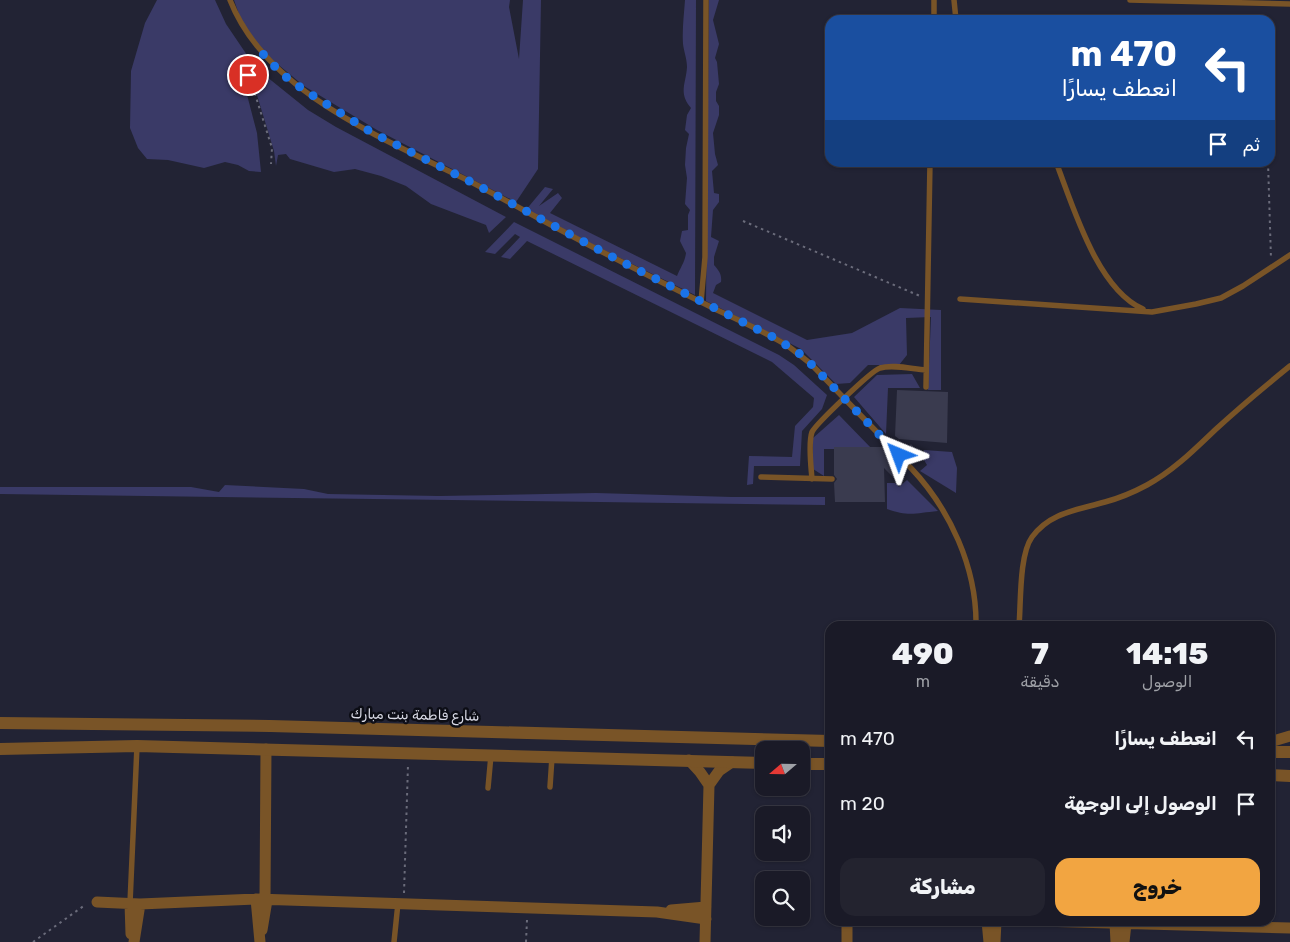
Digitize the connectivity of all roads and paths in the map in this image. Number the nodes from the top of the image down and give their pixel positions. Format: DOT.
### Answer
graph roads {
  1 [pos="230,0"];
  2 [pos="706,0"];
  3 [pos="934,0"];
  4 [pos="954,0"];
  5 [pos="1130,0"];
  6 [pos="1290,4"];
  7 [pos="934,15"];
  8 [pos="956,15"];
  9 [pos="260,51"];
  10 [pos="271,164"];
  11 [pos="930,167"];
  12 [pos="1058,167"];
  13 [pos="1268,167"];
  14 [pos="743,221"];
  15 [pos="1290,255"];
  16 [pos="1271,269"];
  17 [pos="927,299"];
  18 [pos="960,299"];
  19 [pos="701,302"];
  20 [pos="1152,312"];
  21 [pos="1290,366"];
  22 [pos="926,370"];
  23 [pos="926,388"];
  24 [pos="845,398"];
  25 [pos="899,455"];
  26 [pos="910,467"];
  27 [pos="761,477"];
  28 [pos="812,479"];
  29 [pos="832,479"];
  30 [pos="975,621"];
  31 [pos="1020,621"];
  32 [pos="0,723"];
  33 [pos="1290,736"];
  34 [pos="1275,740"];
  35 [pos="825,741"];
  36 [pos="137,746"];
  37 [pos="0,749"];
  38 [pos="266,749"];
  39 [pos="1275,752"];
  40 [pos="1290,752"];
  41 [pos="409,753"];
  42 [pos="491,755"];
  43 [pos="552,757"];
  44 [pos="689,760"];
  45 [pos="732,762"];
  46 [pos="755,763"];
  47 [pos="810,764"];
  48 [pos="825,764"];
  49 [pos="1275,775"];
  50 [pos="1290,776"];
  51 [pos="709,785"];
  52 [pos="550,787"];
  53 [pos="488,788"];
  54 [pos="262,900"];
  55 [pos="97,902"];
  56 [pos="135,903"];
  57 [pos="398,904"];
  58 [pos="528,907"];
  59 [pos="706,913"];
  60 [pos="847,926"];
  61 [pos="987,926"];
  62 [pos="996,926"];
  63 [pos="1120,926"];
  64 [pos="1121,926"];
  65 [pos="1222,926"];
  66 [pos="1290,928"];
  67 [pos="260,941"];
  68 [pos="32,942"];
  69 [pos="133,942"];
  70 [pos="394,942"];
  71 [pos="526,942"];
  72 [pos="705,942"];
  73 [pos="847,942"];
  74 [pos="989,942"];
  75 [pos="995,942"];
  76 [pos="1116,942"];
  77 [pos="1124,942"];
  1 -- 9 [label="lane"];
  2 -- 19 [label="lane"];
  3 -- 7 [label="lane"];
  4 -- 8 [label="lane"];
  5 -- 6 [label="lane"];
  9 -- 10 [label="path"];
  9 -- 19 [label="lane"];
  11 -- 17 [label="lane"];
  12 -- 20 [label="lane"];
  13 -- 16 [label="path"];
  14 -- 17 [label="path"];
  15 -- 16 [label="lane"];
  16 -- 20 [label="lane"];
  17 -- 22 [label="lane"];
  18 -- 20 [label="lane"];
  19 -- 24 [label="lane"];
  21 -- 31 [label="lane"];
  22 -- 23 [label="lane"];
  22 -- 24 [label="lane"];
  24 -- 25 [label="lane"];
  24 -- 28 [label="lane"];
  26 -- 30 [label="lane"];
  27 -- 28 [label="lane"];
  28 -- 29 [label="lane"];
  32 -- 35 [label="street, شارع فاطمة بنت مبارك"];
  33 -- 34 [label="street"];
  36 -- 37 [label="street"];
  36 -- 38 [label="street"];
  36 -- 56 [label="lane"];
  38 -- 41 [label="street"];
  38 -- 54 [label="street"];
  39 -- 40 [label="street"];
  41 -- 42 [label="street"];
  41 -- 57 [label="path"];
  42 -- 43 [label="street"];
  42 -- 53 [label="lane"];
  43 -- 44 [label="street"];
  43 -- 52 [label="lane"];
  44 -- 45 [label="street"];
  44 -- 51 [label="street"];
  45 -- 46 [label="street"];
  45 -- 51 [label="street"];
  47 -- 48 [label="street"];
  49 -- 50 [label="street"];
  51 -- 59 [label="street"];
  54 -- 56 [label="street"];
  54 -- 57 [label="street"];
  54 -- 67 [label="street"];
  55 -- 56 [label="street"];
  55 -- 68 [label="path"];
  56 -- 69 [label="street"];
  57 -- 58 [label="street"];
  57 -- 70 [label="lane"];
  58 -- 59 [label="street"];
  58 -- 71 [label="path"];
  59 -- 72 [label="street"];
  60 -- 73 [label="street"];
  61 -- 74 [label="street"];
  62 -- 75 [label="street"];
  63 -- 76 [label="street"];
  64 -- 77 [label="street"];
  65 -- 66 [label="street"];
}
